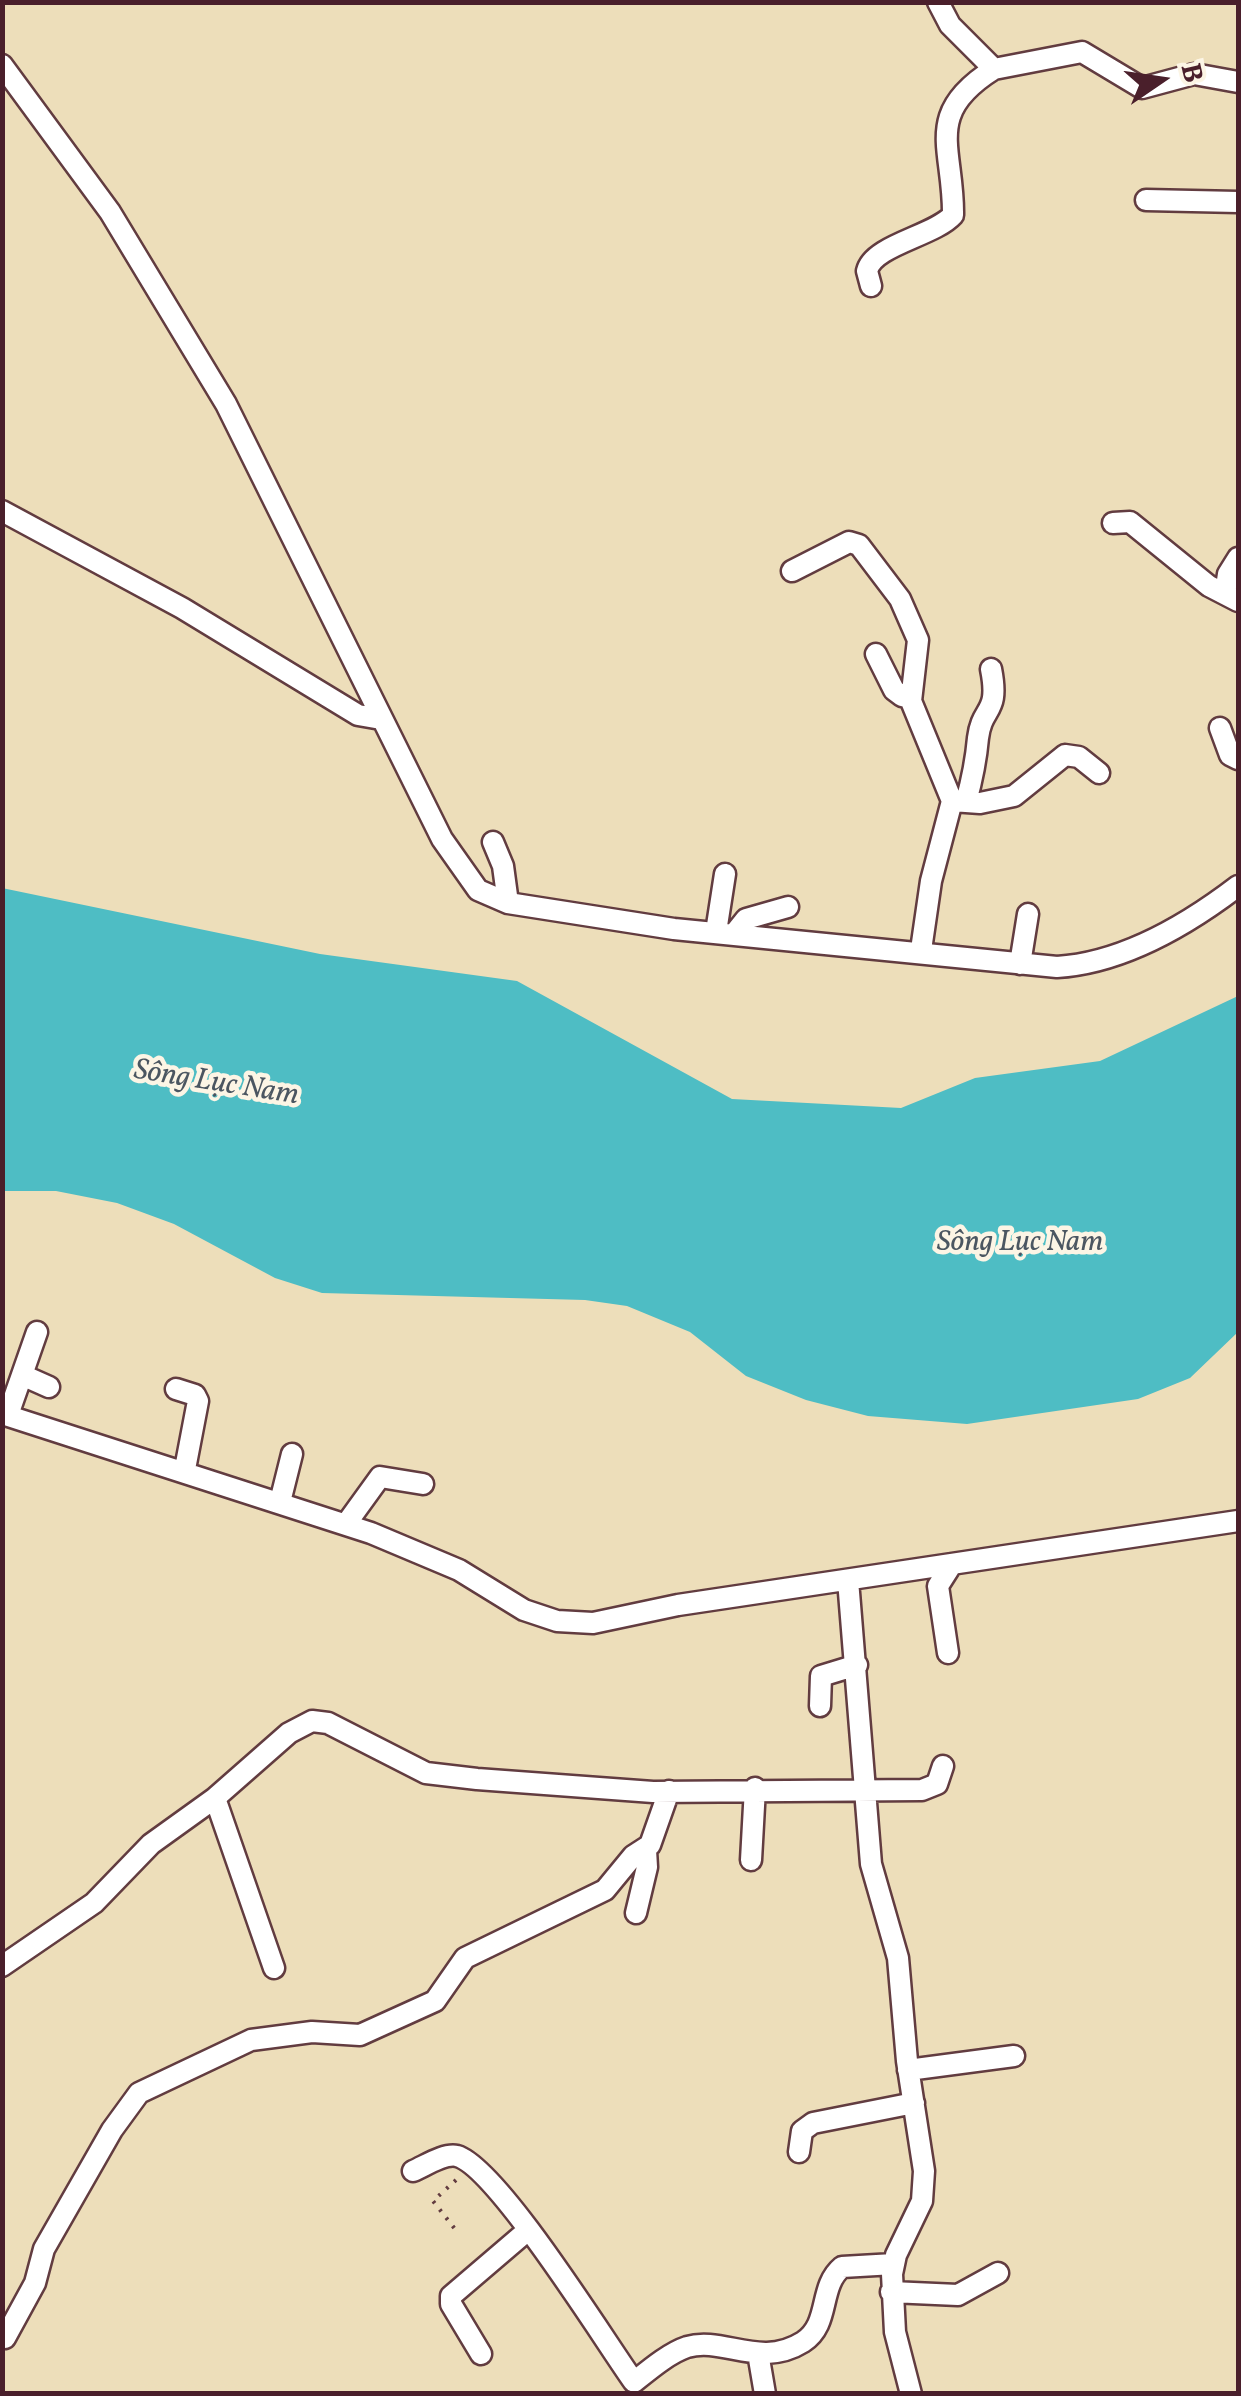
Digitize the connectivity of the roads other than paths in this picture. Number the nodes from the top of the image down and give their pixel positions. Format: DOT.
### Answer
graph roads {
  1 [pos="938,2"];
  2 [pos="2,65"];
  3 [pos="994,69"];
  4 [pos="1238,82"];
  5 [pos="1146,200"];
  6 [pos="1238,202"];
  7 [pos="871,286"];
  8 [pos="2,510"];
  9 [pos="1113,523"];
  10 [pos="1238,558"];
  11 [pos="792,571"];
  12 [pos="1232,598"];
  13 [pos="876,654"];
  14 [pos="991,669"];
  15 [pos="909,692"];
  16 [pos="381,719"];
  17 [pos="1220,728"];
  18 [pos="1238,760"];
  19 [pos="1099,773"];
  20 [pos="959,802"];
  21 [pos="493,842"];
  22 [pos="726,874"];
  23 [pos="1238,886"];
  24 [pos="508,903"];
  25 [pos="788,907"];
  26 [pos="1028,914"];
  27 [pos="725,933"];
  28 [pos="921,950"];
  29 [pos="1020,964"];
  30 [pos="37,1332"];
  31 [pos="22,1375"];
  32 [pos="49,1387"];
  33 [pos="176,1388"];
  34 [pos="5,1414"];
  35 [pos="292,1454"];
  36 [pos="185,1469"];
  37 [pos="423,1484"];
  38 [pos="280,1502"];
  39 [pos="1238,1521"];
  40 [pos="346,1524"];
  41 [pos="952,1564"];
  42 [pos="848,1580"];
  43 [pos="948,1654"];
  44 [pos="857,1665"];
  45 [pos="820,1706"];
  46 [pos="943,1766"];
  47 [pos="755,1788"];
  48 [pos="867,1790"];
  49 [pos="669,1791"];
  50 [pos="215,1798"];
  51 [pos="646,1850"];
  52 [pos="751,1860"];
  53 [pos="636,1912"];
  54 [pos="2,1966"];
  55 [pos="274,1968"];
  56 [pos="1014,2056"];
  57 [pos="908,2070"];
  58 [pos="872,2103"];
  59 [pos="908,2105"];
  60 [pos="799,2152"];
  61 [pos="413,2171"];
  62 [pos="528,2231"];
  63 [pos="894,2264"];
  64 [pos="998,2273"];
  65 [pos="891,2292"];
  66 [pos="5,2338"];
  67 [pos="758,2353"];
  68 [pos="481,2354"];
  69 [pos="628,2388"];
  70 [pos="912,2391"];
  71 [pos="765,2394"];
  1 -- 3 [label="street"];
  2 -- 16 [label="street"];
  3 -- 4 [label="street"];
  3 -- 7 [label="street"];
  5 -- 6 [label="street"];
  8 -- 16 [label="street"];
  9 -- 12 [label="street"];
  10 -- 12 [label="street"];
  11 -- 15 [label="street"];
  13 -- 15 [label="street"];
  14 -- 20 [label="street"];
  15 -- 20 [label="street"];
  16 -- 24 [label="street"];
  17 -- 18 [label="street"];
  19 -- 20 [label="street"];
  20 -- 28 [label="street"];
  21 -- 24 [label="street"];
  22 -- 27 [label="street"];
  23 -- 29 [label="street"];
  24 -- 27 [label="street"];
  25 -- 27 [label="street"];
  26 -- 29 [label="street"];
  27 -- 28 [label="street"];
  28 -- 29 [label="street"];
  30 -- 31 [label="street"];
  31 -- 32 [label="street"];
  31 -- 34 [label="street"];
  33 -- 36 [label="street"];
  34 -- 36 [label="street"];
  35 -- 38 [label="street"];
  36 -- 38 [label="street"];
  37 -- 40 [label="street"];
  38 -- 40 [label="street"];
  39 -- 41 [label="street"];
  40 -- 42 [label="street"];
  41 -- 42 [label="street"];
  41 -- 43 [label="street"];
  42 -- 44 [label="street"];
  44 -- 45 [label="street"];
  44 -- 48 [label="street"];
  46 -- 48 [label="street"];
  47 -- 48 [label="street"];
  47 -- 49 [label="street"];
  47 -- 52 [label="street"];
  48 -- 57 [label="street"];
  49 -- 50 [label="street"];
  49 -- 51 [label="street"];
  50 -- 54 [label="street"];
  50 -- 55 [label="street"];
  51 -- 53 [label="street"];
  51 -- 66 [label="street"];
  56 -- 57 [label="street"];
  57 -- 59 [label="street"];
  58 -- 59 [label="street"];
  59 -- 60 [label="street"];
  59 -- 63 [label="street"];
  61 -- 62 [label="street"];
  62 -- 68 [label="street"];
  62 -- 69 [label="street"];
  63 -- 65 [label="street"];
  63 -- 67 [label="street"];
  64 -- 65 [label="street"];
  65 -- 70 [label="street"];
  67 -- 69 [label="street"];
  67 -- 71 [label="street"];
}
